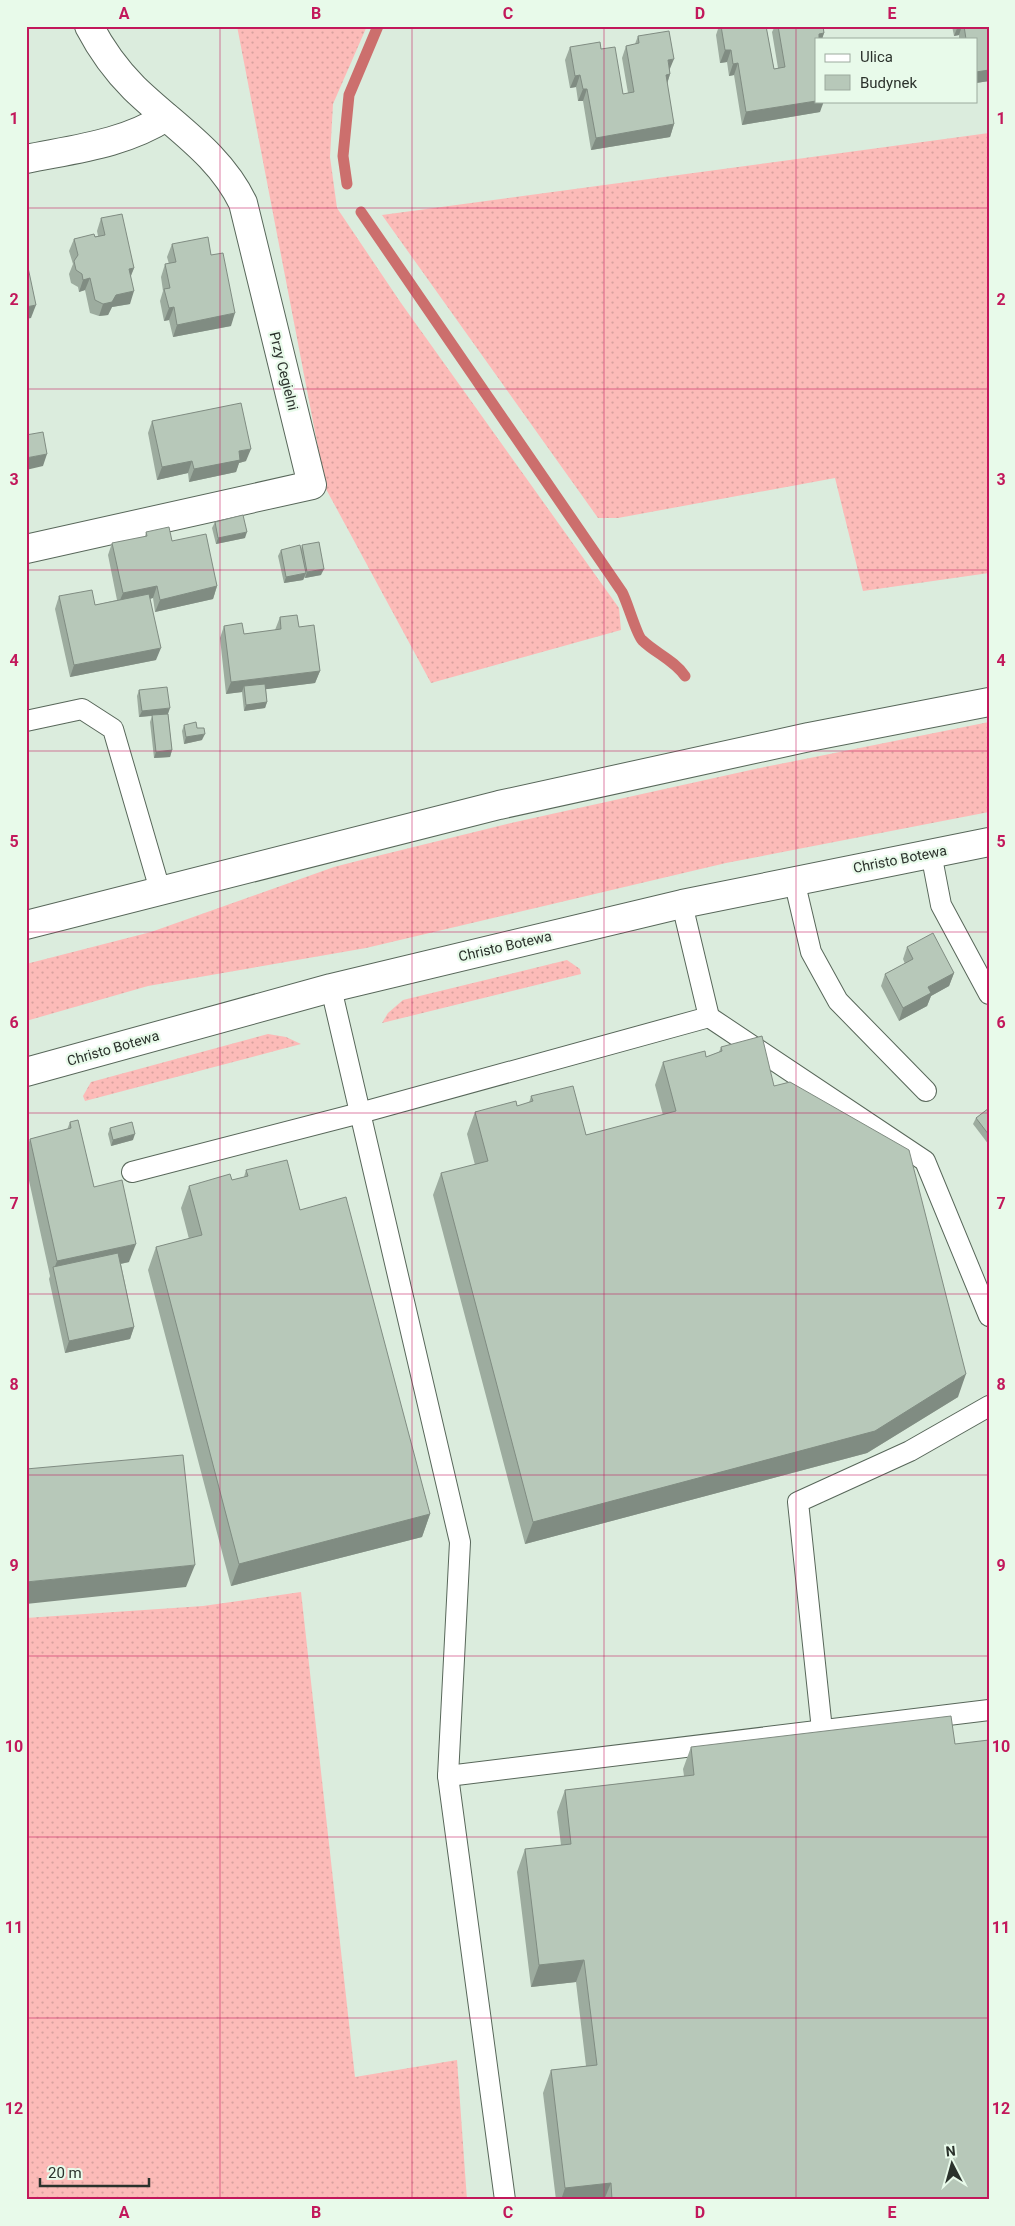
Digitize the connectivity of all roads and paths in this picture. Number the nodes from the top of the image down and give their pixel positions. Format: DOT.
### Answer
graph roads {
  1 [pos="89,26"];
  2 [pos="166,117"];
  3 [pos="26,159"];
  4 [pos="26,549"];
  5 [pos="989,702"];
  6 [pos="26,721"];
  7 [pos="989,842"];
  8 [pos="931,852"];
  9 [pos="794,880"];
  10 [pos="160,890"];
  11 [pos="682,904"];
  12 [pos="26,925"];
  13 [pos="331,988"];
  14 [pos="989,994"];
  15 [pos="710,1017"];
  16 [pos="26,1072"];
  17 [pos="926,1091"];
  18 [pos="360,1113"];
  19 [pos="132,1172"];
  20 [pos="989,1316"];
  21 [pos="989,1406"];
  22 [pos="989,1710"];
  23 [pos="822,1730"];
  24 [pos="448,1776"];
  25 [pos="505,2200"];
  1 -- 2 [label="main road, Przy Cegielni"];
  2 -- 3 [label="main road"];
  2 -- 4 [label="main road, Przy Cegielni"];
  5 -- 10 [label="main road"];
  6 -- 10 [label="lane"];
  7 -- 8 [label="main road, Christo Botewa"];
  8 -- 9 [label="main road, Christo Botewa"];
  8 -- 14 [label="lane"];
  9 -- 11 [label="main road, Christo Botewa"];
  9 -- 17 [label="lane"];
  10 -- 12 [label="main road"];
  11 -- 13 [label="main road, Christo Botewa"];
  11 -- 15 [label="lane"];
  13 -- 16 [label="main road, Christo Botewa"];
  13 -- 18 [label="lane"];
  15 -- 18 [label="lane"];
  15 -- 20 [label="lane"];
  18 -- 19 [label="lane"];
  18 -- 24 [label="lane"];
  21 -- 23 [label="lane"];
  22 -- 23 [label="lane"];
  23 -- 24 [label="lane"];
  24 -- 25 [label="lane"];
}
